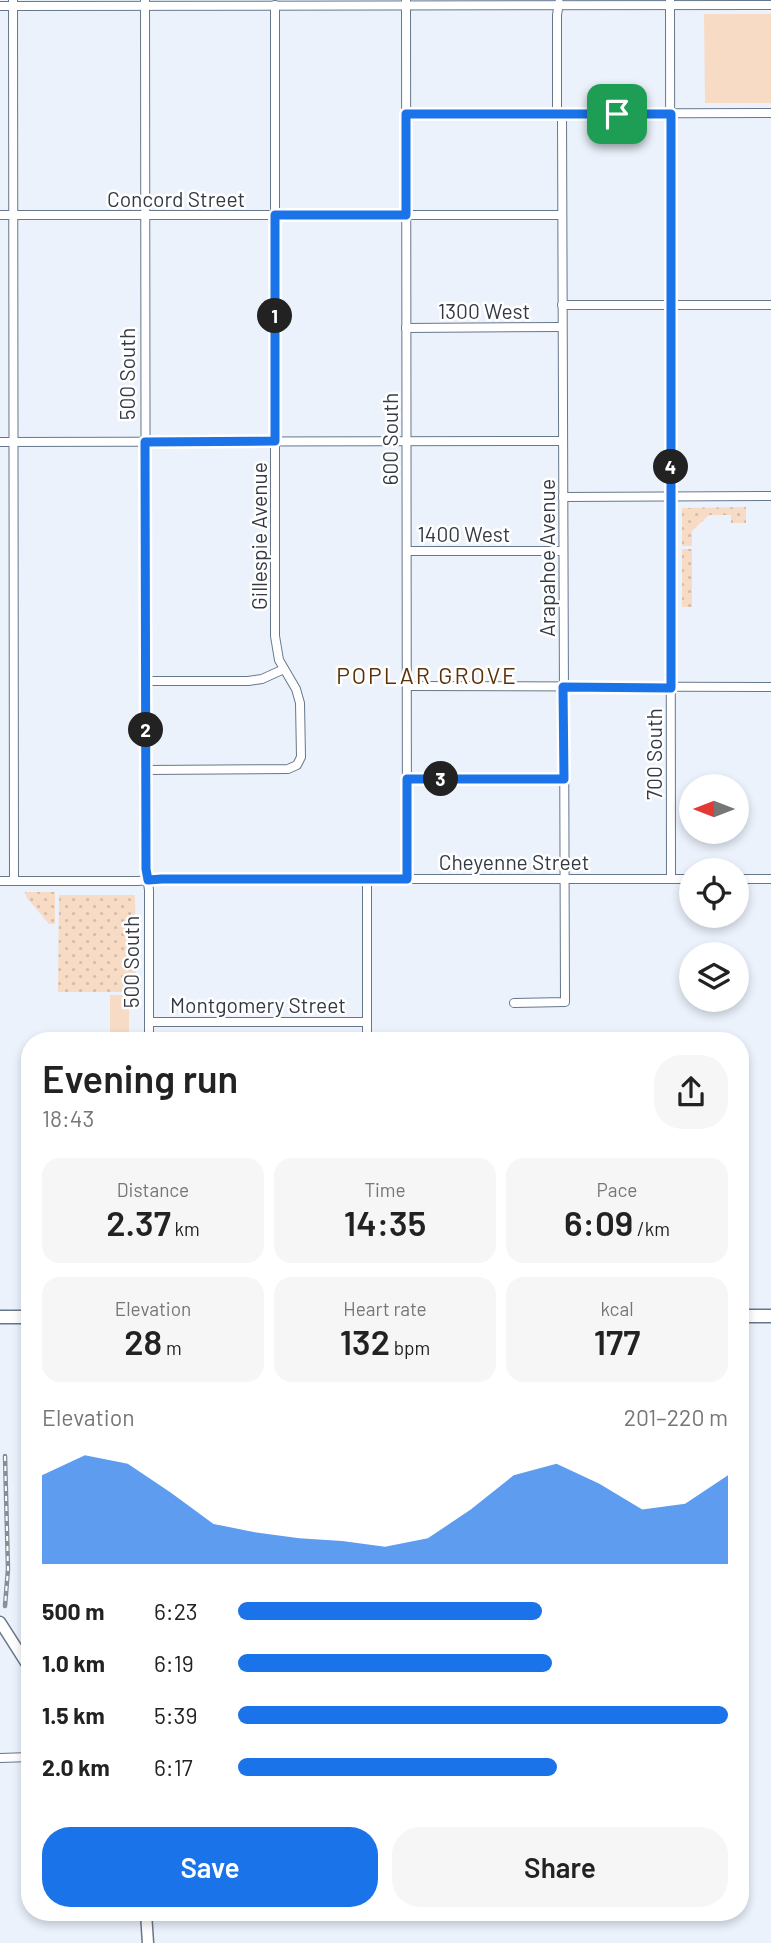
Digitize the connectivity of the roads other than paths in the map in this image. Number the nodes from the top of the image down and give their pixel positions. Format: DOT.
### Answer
graph roads {
  1 [pos="670,2"];
  2 [pos="13,3"];
  3 [pos="145,3"];
  4 [pos="319,3"];
  5 [pos="406,3"];
  6 [pos="559,3"];
  7 [pos="275,5"];
  8 [pos="771,5"];
  9 [pos="0,6"];
  10 [pos="771,113"];
  11 [pos="406,114"];
  12 [pos="559,114"];
  13 [pos="671,114"];
  14 [pos="0,215"];
  15 [pos="13,215"];
  16 [pos="145,215"];
  17 [pos="275,215"];
  18 [pos="406,215"];
  19 [pos="562,215"];
  20 [pos="562,305"];
  21 [pos="671,305"];
  22 [pos="771,305"];
  23 [pos="562,327"];
  24 [pos="406,328"];
  25 [pos="275,441"];
  26 [pos="407,441"];
  27 [pos="563,441"];
  28 [pos="0,442"];
  29 [pos="14,442"];
  30 [pos="145,442"];
  31 [pos="671,496"];
  32 [pos="771,496"];
  33 [pos="563,497"];
  34 [pos="407,551"];
  35 [pos="563,551"];
  36 [pos="284,669"];
  37 [pos="145,681"];
  38 [pos="407,686"];
  39 [pos="563,687"];
  40 [pos="671,688"];
  41 [pos="771,688"];
  42 [pos="146,770"];
  43 [pos="407,779"];
  44 [pos="564,779"];
  45 [pos="367,879"];
  46 [pos="407,879"];
  47 [pos="564,879"];
  48 [pos="671,879"];
  49 [pos="679,879"];
  50 [pos="749,879"];
  51 [pos="771,879"];
  52 [pos="148,880"];
  53 [pos="0,881"];
  54 [pos="14,881"];
  55 [pos="514,1003"];
  56 [pos="149,1022"];
  57 [pos="367,1022"];
  58 [pos="149,1032"];
  59 [pos="367,1032"];
  60 [pos="749,1316"];
  61 [pos="771,1316"];
  62 [pos="0,1317"];
  63 [pos="21,1317"];
  64 [pos="0,1622"];
  65 [pos="21,1655"];
  66 [pos="21,1757"];
  67 [pos="0,1758"];
  68 [pos="147,1921"];
  69 [pos="148,1943"];
  1 -- 6 [label="street"];
  1 -- 8 [label="street"];
  1 -- 13 [label="street, 700 South"];
  2 -- 3 [label="street"];
  2 -- 9 [label="street"];
  2 -- 15 [label="street"];
  3 -- 7 [label="street"];
  3 -- 16 [label="street, 500 South"];
  4 -- 5 [label="street"];
  4 -- 7 [label="street"];
  5 -- 6 [label="street"];
  5 -- 11 [label="street, 600 South"];
  6 -- 12 [label="street, Arapahoe Avenue"];
  7 -- 17 [label="street, Gillespie Avenue"];
  10 -- 13 [label="street"];
  11 -- 12 [label="street"];
  11 -- 18 [label="street, 600 South"];
  12 -- 13 [label="street"];
  12 -- 19 [label="street, Arapahoe Avenue"];
  13 -- 21 [label="street, 700 South"];
  14 -- 15 [label="street, Concord Street"];
  15 -- 16 [label="street, Concord Street"];
  15 -- 29 [label="street"];
  16 -- 17 [label="street, Concord Street"];
  16 -- 30 [label="street, 500 South"];
  17 -- 18 [label="street, Concord Street"];
  17 -- 25 [label="street, Gillespie Avenue"];
  18 -- 19 [label="street, Concord Street"];
  18 -- 24 [label="street, 600 South"];
  19 -- 20 [label="street, Arapahoe Avenue"];
  20 -- 21 [label="street"];
  20 -- 23 [label="street, Arapahoe Avenue"];
  21 -- 22 [label="street"];
  21 -- 31 [label="street, 700 South"];
  23 -- 24 [label="street, 1300 West"];
  23 -- 27 [label="street, Arapahoe Avenue"];
  24 -- 26 [label="street, 600 South"];
  25 -- 26 [label="street"];
  25 -- 30 [label="street"];
  25 -- 36 [label="street, Gillespie Avenue"];
  26 -- 27 [label="street"];
  26 -- 34 [label="street, 600 South"];
  27 -- 33 [label="street, Arapahoe Avenue"];
  28 -- 29 [label="street"];
  29 -- 30 [label="street"];
  29 -- 54 [label="street"];
  30 -- 37 [label="street, 500 South"];
  31 -- 32 [label="street"];
  31 -- 33 [label="street"];
  31 -- 40 [label="street, 700 South"];
  33 -- 35 [label="street, Arapahoe Avenue"];
  34 -- 35 [label="street, 1400 West"];
  34 -- 38 [label="street, 600 South"];
  35 -- 39 [label="street, Arapahoe Avenue"];
  36 -- 37 [label="street"];
  36 -- 42 [label="street, Gillespie Avenue"];
  37 -- 42 [label="street, 500 South"];
  38 -- 39 [label="street"];
  38 -- 43 [label="street, 600 South"];
  39 -- 40 [label="street"];
  39 -- 44 [label="street, Arapahoe Avenue"];
  40 -- 41 [label="street"];
  40 -- 48 [label="street, 700 South"];
  42 -- 52 [label="street, 500 South"];
  43 -- 44 [label="street"];
  43 -- 46 [label="street, 600 South"];
  44 -- 47 [label="street, Arapahoe Avenue"];
  45 -- 46 [label="street, Cheyenne Street"];
  45 -- 52 [label="street, Cheyenne Street"];
  45 -- 57 [label="street"];
  46 -- 47 [label="street, Cheyenne Street"];
  47 -- 48 [label="street, Cheyenne Street"];
  47 -- 55 [label="street, Arapahoe Avenue"];
  48 -- 49 [label="street, Cheyenne Street"];
  50 -- 51 [label="street"];
  52 -- 54 [label="street, Cheyenne Street"];
  52 -- 56 [label="street, 500 South"];
  53 -- 54 [label="street, Cheyenne Street"];
  56 -- 57 [label="street, Montgomery Street"];
  56 -- 58 [label="street, 500 South"];
  57 -- 59 [label="street"];
  60 -- 61 [label="main road"];
  62 -- 63 [label="main road"];
  64 -- 65 [label="street"];
  66 -- 67 [label="street"];
  68 -- 69 [label="street"];
}
